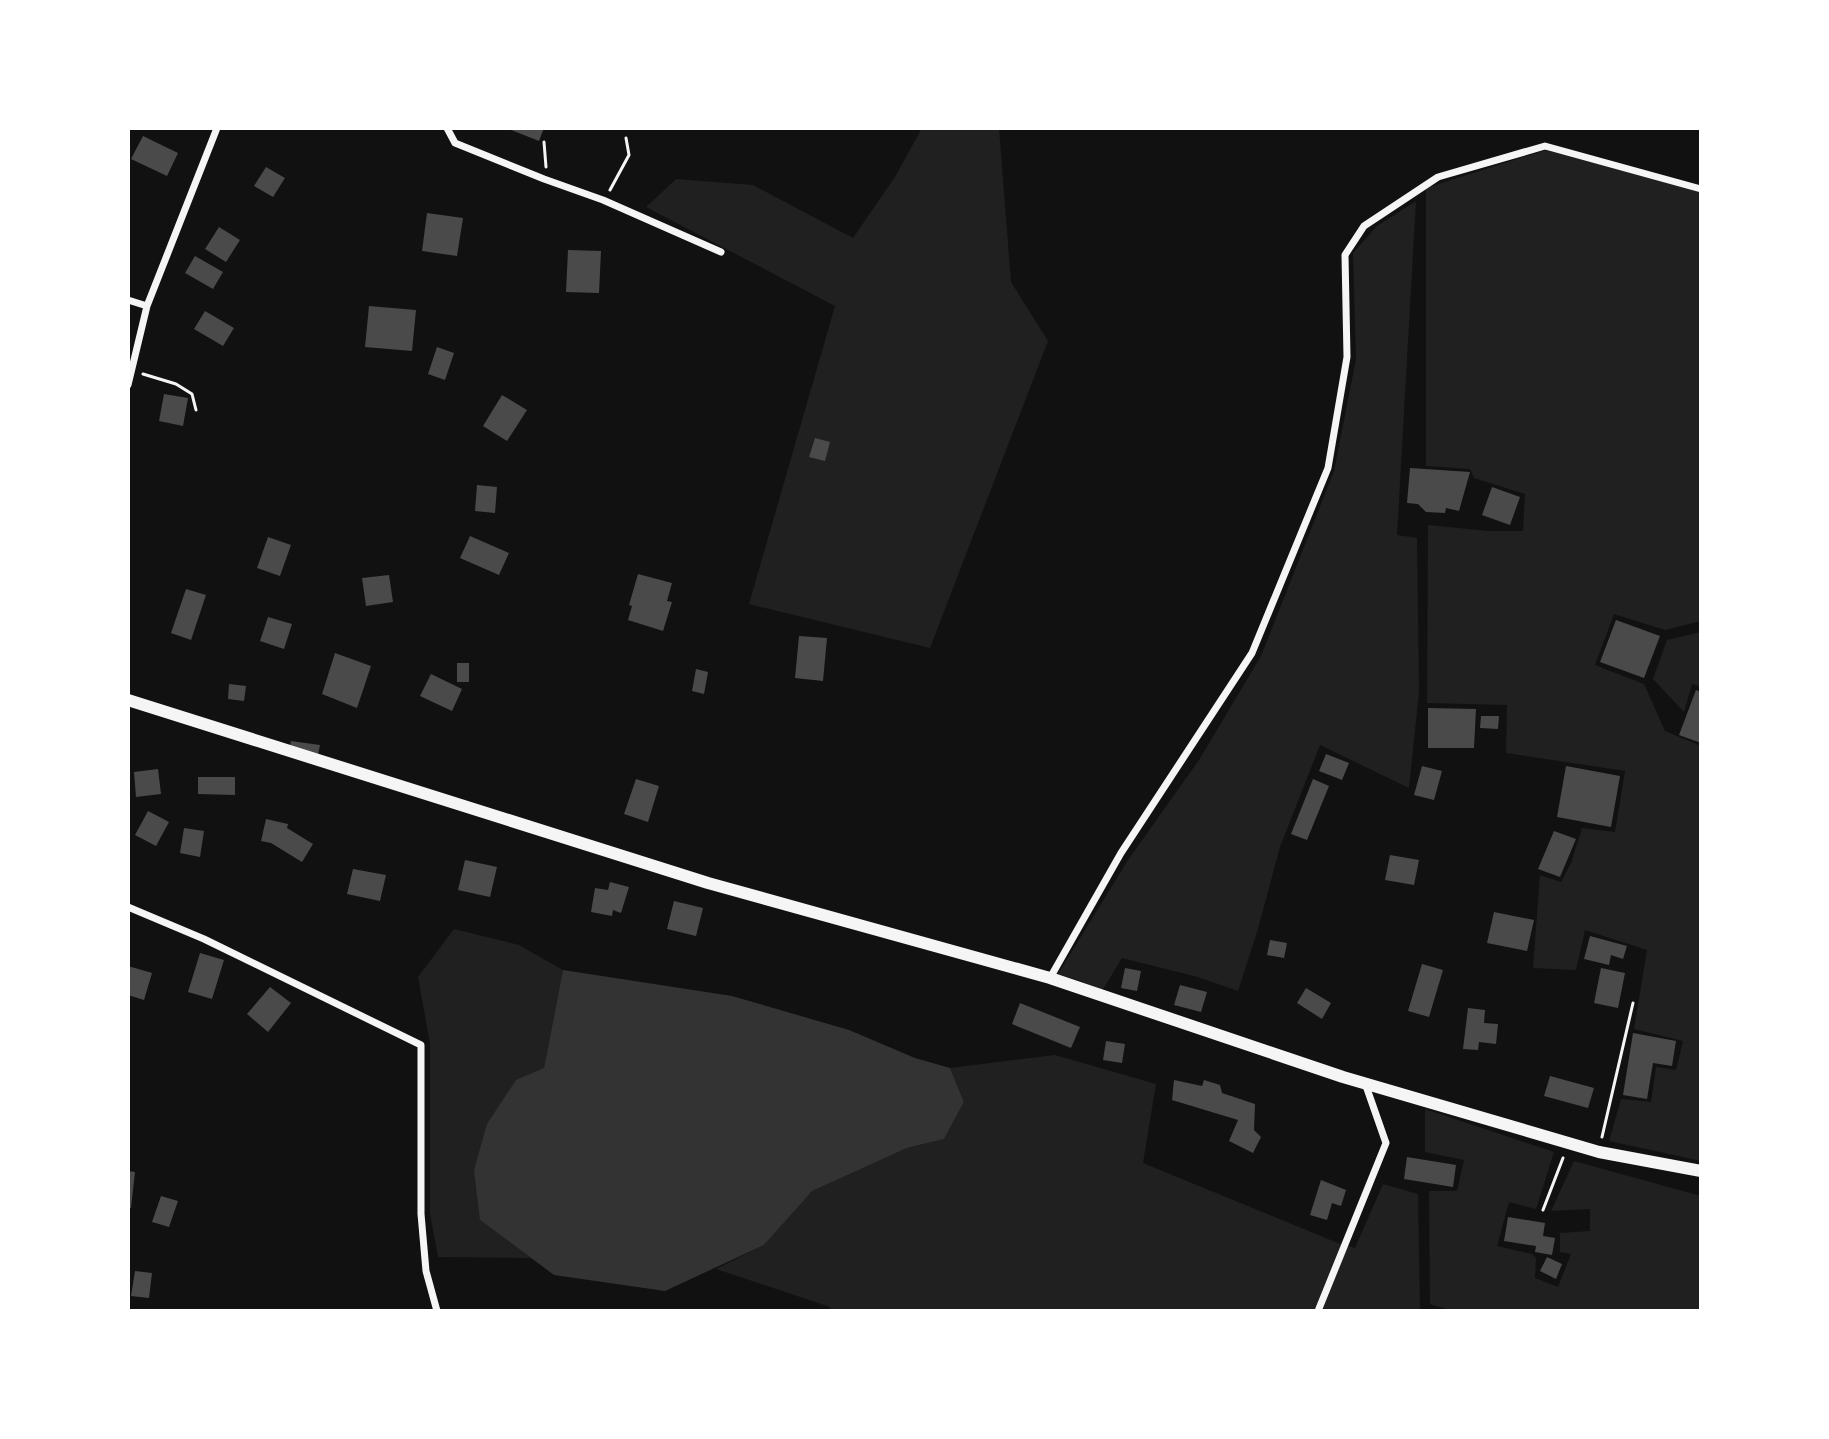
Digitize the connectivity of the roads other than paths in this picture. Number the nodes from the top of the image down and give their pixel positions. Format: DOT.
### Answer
graph roads {
  1 [pos="217,128"];
  2 [pos="447,128"];
  3 [pos="1701,189"];
  4 [pos="721,252"];
  5 [pos="128,300"];
  6 [pos="147,306"];
  7 [pos="128,385"];
  8 [pos="128,700"];
  9 [pos="128,907"];
  10 [pos="1050,978"];
  11 [pos="1365,1083"];
  12 [pos="1701,1171"];
  13 [pos="437,1311"];
  14 [pos="1318,1311"];
  1 -- 6 [label="street"];
  2 -- 4 [label="street"];
  3 -- 10 [label="street"];
  5 -- 6 [label="street"];
  6 -- 7 [label="street"];
  8 -- 10 [label="highway"];
  9 -- 13 [label="street"];
  10 -- 11 [label="highway"];
  11 -- 12 [label="highway"];
  11 -- 14 [label="street"];
}
